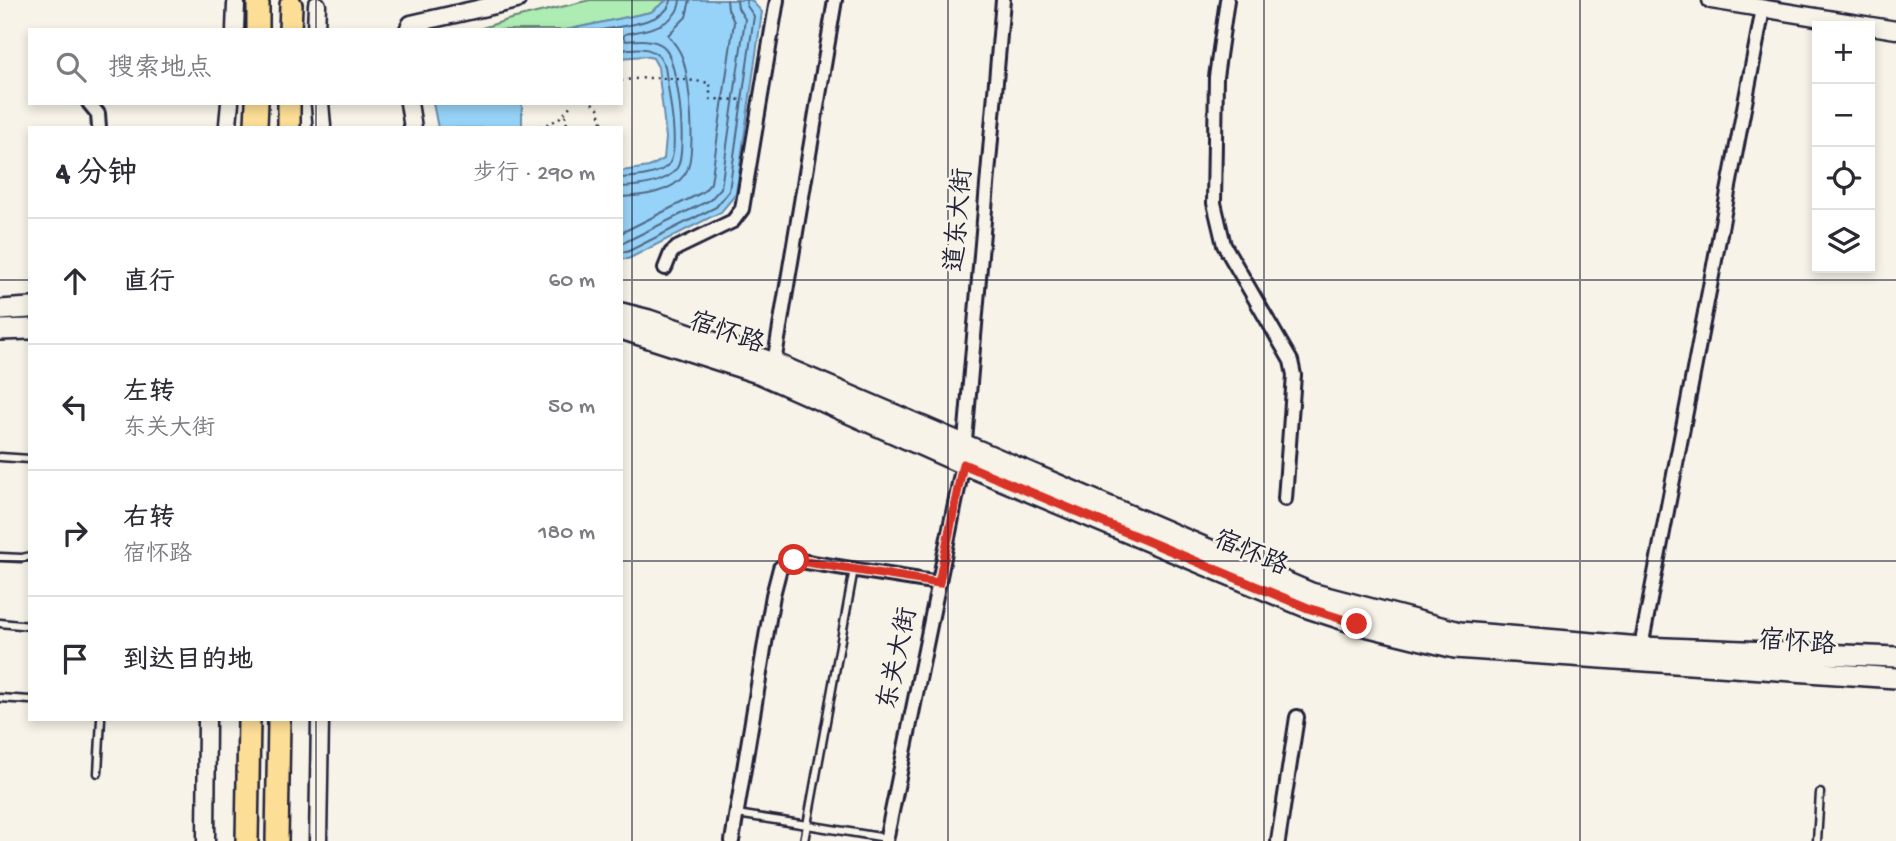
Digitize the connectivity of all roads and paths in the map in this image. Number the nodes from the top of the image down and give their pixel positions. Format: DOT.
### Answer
graph roads {
  1 [pos="517,0"];
  2 [pos="777,0"];
  3 [pos="835,0"];
  4 [pos="1003,0"];
  5 [pos="1227,0"];
  6 [pos="1711,0"];
  7 [pos="236,4"];
  8 [pos="258,4"];
  9 [pos="291,5"];
  10 [pos="317,5"];
  11 [pos="1763,9"];
  12 [pos="235,28"];
  13 [pos="258,28"];
  14 [pos="290,28"];
  15 [pos="316,28"];
  16 [pos="409,28"];
  17 [pos="1896,30"];
  18 [pos="623,81"];
  19 [pos="754,101"];
  20 [pos="91,105"];
  21 [pos="230,105"];
  22 [pos="257,105"];
  23 [pos="289,105"];
  24 [pos="320,105"];
  25 [pos="409,105"];
  26 [pos="571,105"];
  27 [pos="594,105"];
  28 [pos="565,115"];
  29 [pos="228,124"];
  30 [pos="256,125"];
  31 [pos="289,125"];
  32 [pos="99,126"];
  33 [pos="322,126"];
  34 [pos="413,126"];
  35 [pos="541,126"];
  36 [pos="568,126"];
  37 [pos="600,126"];
  38 [pos="665,268"];
  39 [pos="28,308"];
  40 [pos="0,310"];
  41 [pos="623,314"];
  42 [pos="28,329"];
  43 [pos="0,330"];
  44 [pos="623,330"];
  45 [pos="774,363"];
  46 [pos="965,444"];
  47 [pos="0,457"];
  48 [pos="28,459"];
  49 [pos="963,464"];
  50 [pos="1285,499"];
  51 [pos="28,556"];
  52 [pos="0,557"];
  53 [pos="854,569"];
  54 [pos="939,583"];
  55 [pos="0,623"];
  56 [pos="28,626"];
  57 [pos="1641,647"];
  58 [pos="1896,657"];
  59 [pos="1896,678"];
  60 [pos="0,698"];
  61 [pos="28,700"];
  62 [pos="1297,718"];
  63 [pos="101,721"];
  64 [pos="207,721"];
  65 [pos="249,721"];
  66 [pos="279,721"];
  67 [pos="320,721"];
  68 [pos="98,773"];
  69 [pos="1820,793"];
  70 [pos="737,814"];
  71 [pos="807,825"];
  72 [pos="886,840"];
  73 [pos="206,841"];
  74 [pos="247,841"];
  75 [pos="278,841"];
  76 [pos="318,841"];
  77 [pos="732,841"];
  78 [pos="804,841"];
  79 [pos="1278,841"];
  80 [pos="1817,841"];
  1 -- 16 [label="street"];
  2 -- 38 [label="street"];
  3 -- 45 [label="street"];
  4 -- 46 [label="street, 道东大街"];
  5 -- 50 [label="street"];
  6 -- 11 [label="street"];
  7 -- 12 [label="street"];
  8 -- 13 [label="main road"];
  9 -- 14 [label="main road"];
  10 -- 15 [label="street"];
  11 -- 17 [label="street"];
  11 -- 57 [label="street"];
  18 -- 19 [label="path"];
  20 -- 32 [label="street"];
  21 -- 29 [label="street"];
  22 -- 30 [label="main road"];
  23 -- 31 [label="main road"];
  24 -- 33 [label="street"];
  25 -- 34 [label="street"];
  26 -- 28 [label="path"];
  27 -- 37 [label="path"];
  28 -- 35 [label="path"];
  28 -- 36 [label="path"];
  39 -- 40 [label="main road"];
  41 -- 45 [label="main road, 宿怀路"];
  42 -- 43 [label="main road"];
  44 -- 49 [label="main road, 宿怀路"];
  45 -- 46 [label="main road, 宿怀路"];
  46 -- 49 [label="street, 东关大街"];
  46 -- 57 [label="main road, 宿怀路"];
  47 -- 48 [label="lane"];
  49 -- 54 [label="street, 东关大街"];
  49 -- 59 [label="main road, 宿怀路"];
  51 -- 52 [label="lane"];
  53 -- 54 [label="street"];
  53 -- 70 [label="street"];
  53 -- 71 [label="lane"];
  54 -- 72 [label="street, 东关大街"];
  55 -- 56 [label="lane"];
  57 -- 58 [label="main road, 宿怀路"];
  60 -- 61 [label="lane"];
  62 -- 79 [label="street"];
  63 -- 68 [label="lane"];
  64 -- 73 [label="street"];
  65 -- 74 [label="main road"];
  66 -- 75 [label="main road"];
  67 -- 76 [label="street"];
  69 -- 80 [label="lane"];
  70 -- 71 [label="lane"];
  70 -- 77 [label="street"];
  71 -- 72 [label="lane"];
  71 -- 78 [label="lane"];
}
